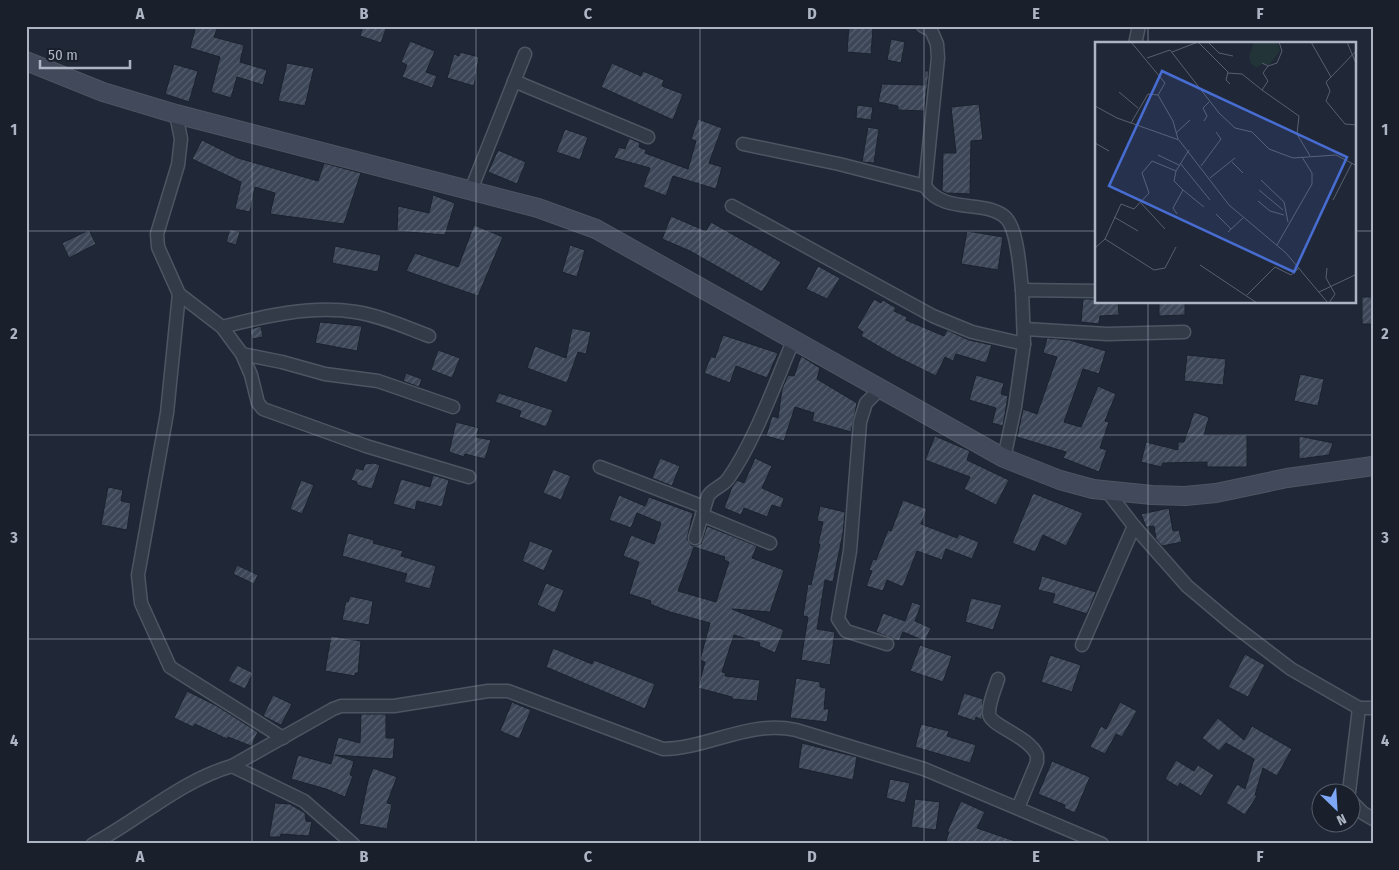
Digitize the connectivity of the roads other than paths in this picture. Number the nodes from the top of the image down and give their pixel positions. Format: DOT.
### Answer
graph roads {
  1 [pos="923,26"];
  2 [pos="1139,26"];
  3 [pos="1135,42"];
  4 [pos="525,54"];
  5 [pos="26,60"];
  6 [pos="514,81"];
  7 [pos="176,114"];
  8 [pos="648,137"];
  9 [pos="743,144"];
  10 [pos="925,186"];
  11 [pos="471,190"];
  12 [pos="732,206"];
  13 [pos="1022,290"];
  14 [pos="1095,291"];
  15 [pos="179,294"];
  16 [pos="222,327"];
  17 [pos="1025,329"];
  18 [pos="1184,332"];
  19 [pos="429,336"];
  20 [pos="794,340"];
  21 [pos="1024,344"];
  22 [pos="242,354"];
  23 [pos="880,389"];
  24 [pos="454,407"];
  25 [pos="1004,458"];
  26 [pos="1373,466"];
  27 [pos="600,467"];
  28 [pos="469,477"];
  29 [pos="1107,490"];
  30 [pos="703,511"];
  31 [pos="1134,526"];
  32 [pos="695,538"];
  33 [pos="770,543"];
  34 [pos="887,644"];
  35 [pos="1082,644"];
  36 [pos="998,679"];
  37 [pos="1359,708"];
  38 [pos="1373,708"];
  39 [pos="283,738"];
  40 [pos="232,766"];
  41 [pos="1350,782"];
  42 [pos="1018,808"];
  43 [pos="1362,812"];
  44 [pos="1373,818"];
  45 [pos="93,844"];
  46 [pos="353,844"];
  47 [pos="1102,844"];
  1 -- 10 [label="street"];
  2 -- 3 [label="street"];
  4 -- 6 [label="street"];
  5 -- 7 [label="main road"];
  6 -- 8 [label="street"];
  6 -- 11 [label="street"];
  7 -- 11 [label="main road"];
  7 -- 15 [label="street"];
  9 -- 10 [label="street"];
  10 -- 13 [label="street"];
  11 -- 20 [label="main road"];
  12 -- 21 [label="street"];
  13 -- 14 [label="street"];
  13 -- 17 [label="street"];
  15 -- 16 [label="street"];
  15 -- 39 [label="street"];
  16 -- 19 [label="street"];
  16 -- 22 [label="street"];
  17 -- 18 [label="street"];
  17 -- 21 [label="street"];
  20 -- 23 [label="main road"];
  20 -- 30 [label="street"];
  21 -- 25 [label="street"];
  22 -- 24 [label="street"];
  22 -- 28 [label="street"];
  23 -- 25 [label="main road"];
  23 -- 34 [label="street"];
  25 -- 29 [label="main road"];
  26 -- 29 [label="main road"];
  27 -- 30 [label="street"];
  29 -- 31 [label="street"];
  30 -- 32 [label="street"];
  30 -- 33 [label="street"];
  31 -- 35 [label="street"];
  31 -- 37 [label="street"];
  36 -- 42 [label="street"];
  37 -- 38 [label="street"];
  37 -- 41 [label="street"];
  39 -- 40 [label="street"];
  39 -- 42 [label="street"];
  40 -- 45 [label="street"];
  40 -- 46 [label="street"];
  42 -- 47 [label="street"];
  43 -- 44 [label="street"];
}
